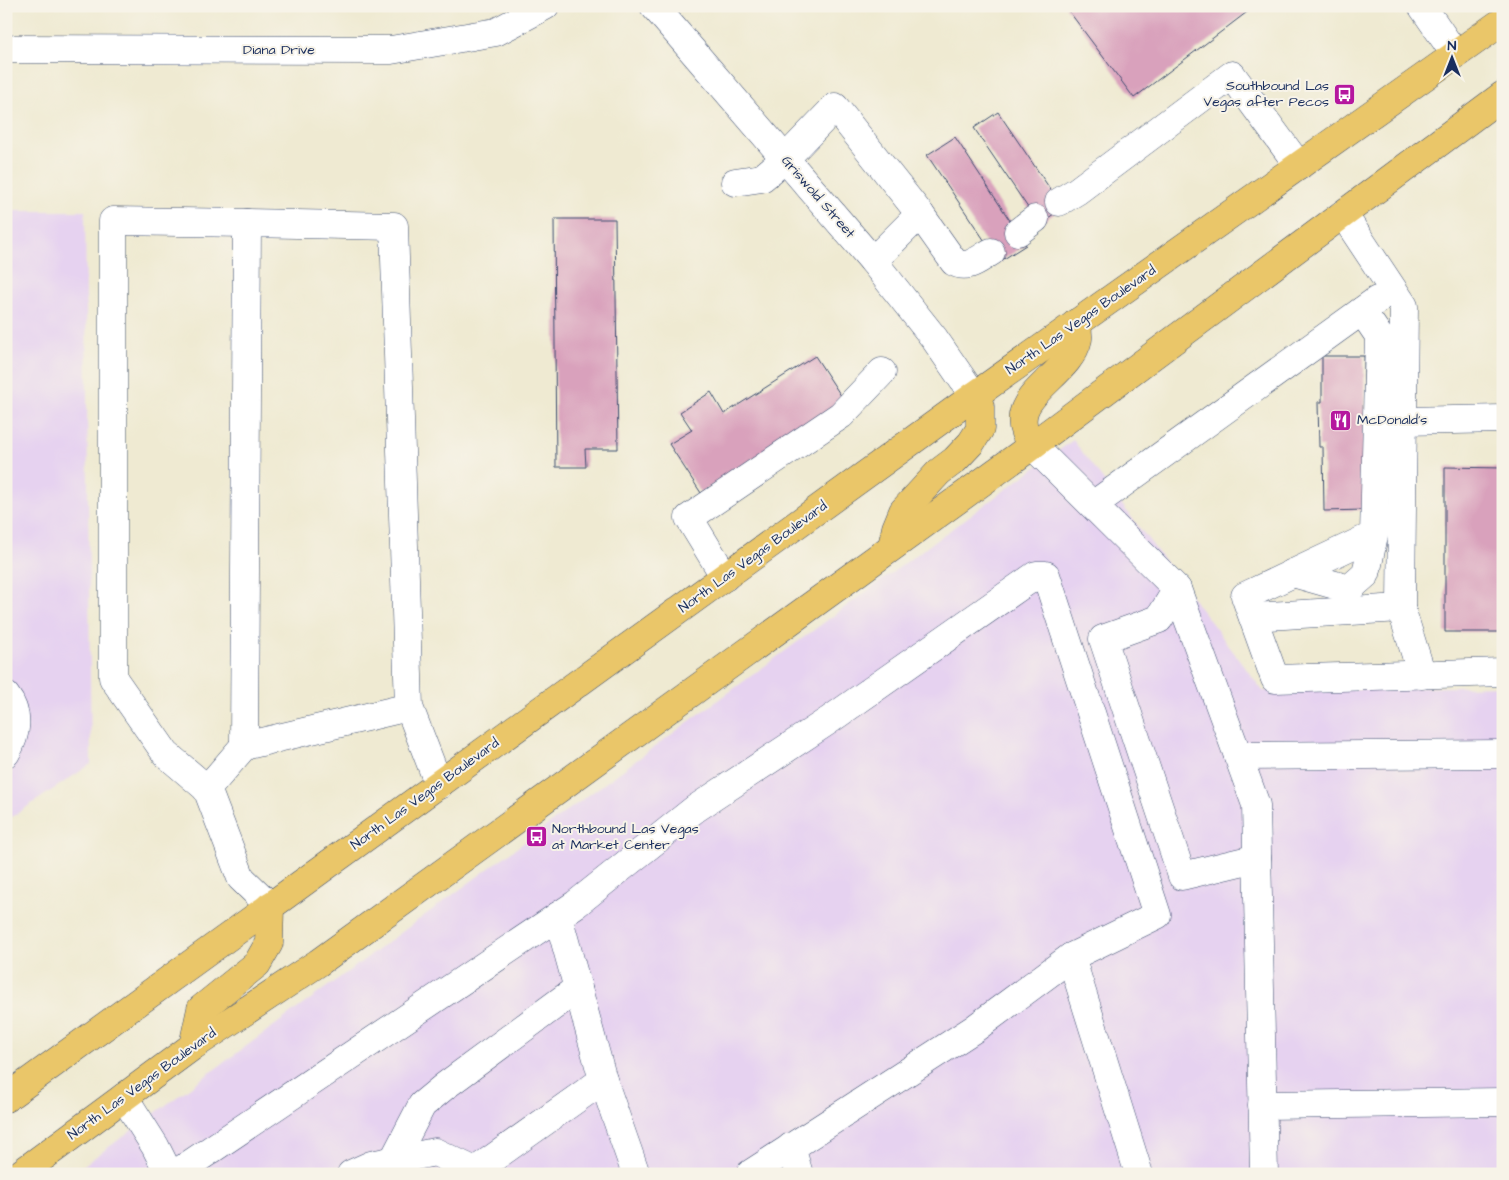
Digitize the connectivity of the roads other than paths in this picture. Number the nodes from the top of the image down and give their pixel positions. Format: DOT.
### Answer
graph roads {
  1 [pos="545,6"];
  2 [pos="654,6"];
  3 [pos="1422,6"];
  4 [pos="1503,21"];
  5 [pos="6,49"];
  6 [pos="1455,54"];
  7 [pos="1501,97"];
  8 [pos="785,159"];
  9 [pos="1299,166"];
  10 [pos="735,182"];
  11 [pos="1059,202"];
  12 [pos="920,214"];
  13 [pos="1343,214"];
  14 [pos="247,223"];
  15 [pos="991,252"];
  16 [pos="874,261"];
  17 [pos="1393,290"];
  18 [pos="1362,311"];
  19 [pos="1076,324"];
  20 [pos="882,372"];
  21 [pos="974,396"];
  22 [pos="1503,419"];
  23 [pos="1403,421"];
  24 [pos="1032,445"];
  25 [pos="1093,505"];
  26 [pos="1374,535"];
  27 [pos="892,546"];
  28 [pos="1293,574"];
  29 [pos="725,576"];
  30 [pos="1177,589"];
  31 [pos="1249,606"];
  32 [pos="1401,608"];
  33 [pos="1503,672"];
  34 [pos="1422,675"];
  35 [pos="6,696"];
  36 [pos="409,707"];
  37 [pos="244,746"];
  38 [pos="6,753"];
  39 [pos="1503,754"];
  40 [pos="1238,756"];
  41 [pos="439,785"];
  42 [pos="207,788"];
  43 [pos="1257,858"];
  44 [pos="270,906"];
  45 [pos="558,916"];
  46 [pos="1071,957"];
  47 [pos="578,988"];
  48 [pos="192,1046"];
  49 [pos="603,1080"];
  50 [pos="124,1097"];
  51 [pos="6,1098"];
  52 [pos="1503,1102"];
  53 [pos="1262,1105"];
  54 [pos="791,1147"];
  55 [pos="393,1161"];
  56 [pos="476,1172"];
  57 [pos="20,1174"];
  58 [pos="169,1174"];
  59 [pos="175,1174"];
  60 [pos="352,1174"];
  61 [pos="636,1174"];
  62 [pos="750,1174"];
  63 [pos="799,1174"];
  64 [pos="1139,1174"];
  65 [pos="1264,1174"];
  1 -- 5 [label="street, Diana Drive"];
  2 -- 8 [label="street, Griswold Street"];
  3 -- 6 [label="street"];
  4 -- 6 [label="main road, North Las Vegas Boulevard"];
  6 -- 9 [label="main road, North Las Vegas Boulevard"];
  7 -- 13 [label="main road, North Las Vegas Boulevard"];
  8 -- 10 [label="street"];
  8 -- 12 [label="street"];
  8 -- 16 [label="street, Griswold Street"];
  9 -- 11 [label="street"];
  9 -- 19 [label="main road, North Las Vegas Boulevard"];
  12 -- 15 [label="street"];
  12 -- 16 [label="street"];
  13 -- 17 [label="street"];
  13 -- 24 [label="main road, North Las Vegas Boulevard"];
  14 -- 36 [label="street"];
  14 -- 37 [label="street"];
  14 -- 42 [label="street"];
  16 -- 21 [label="street, Griswold Street"];
  17 -- 18 [label="street"];
  17 -- 23 [label="street"];
  18 -- 25 [label="street"];
  18 -- 26 [label="street"];
  19 -- 21 [label="main road, North Las Vegas Boulevard"];
  19 -- 24 [label="main road"];
  20 -- 29 [label="street"];
  21 -- 27 [label="main road"];
  21 -- 29 [label="main road, North Las Vegas Boulevard"];
  22 -- 23 [label="street"];
  23 -- 32 [label="street"];
  24 -- 25 [label="street"];
  24 -- 27 [label="main road, North Las Vegas Boulevard"];
  25 -- 30 [label="street"];
  26 -- 28 [label="street"];
  26 -- 28 [label="street"];
  27 -- 48 [label="main road, North Las Vegas Boulevard"];
  28 -- 31 [label="street"];
  29 -- 41 [label="main road, North Las Vegas Boulevard"];
  30 -- 40 [label="street"];
  30 -- 43 [label="street"];
  31 -- 32 [label="street"];
  31 -- 34 [label="street"];
  32 -- 34 [label="street"];
  33 -- 34 [label="street"];
  35 -- 38 [label="street"];
  36 -- 37 [label="street"];
  36 -- 41 [label="street"];
  37 -- 42 [label="street"];
  39 -- 40 [label="street"];
  40 -- 43 [label="street"];
  41 -- 44 [label="main road, North Las Vegas Boulevard"];
  42 -- 44 [label="street"];
  43 -- 53 [label="street"];
  44 -- 48 [label="main road"];
  44 -- 51 [label="main road, North Las Vegas Boulevard"];
  45 -- 46 [label="street"];
  45 -- 47 [label="street"];
  45 -- 59 [label="street"];
  46 -- 54 [label="street"];
  46 -- 64 [label="street"];
  47 -- 49 [label="street"];
  47 -- 55 [label="street"];
  48 -- 50 [label="main road, North Las Vegas Boulevard"];
  49 -- 56 [label="street"];
  49 -- 61 [label="street"];
  50 -- 57 [label="main road, North Las Vegas Boulevard"];
  50 -- 58 [label="street"];
  52 -- 53 [label="street"];
  53 -- 65 [label="street"];
  54 -- 62 [label="street"];
  54 -- 63 [label="street"];
  55 -- 56 [label="street"];
  55 -- 60 [label="street"];
}
